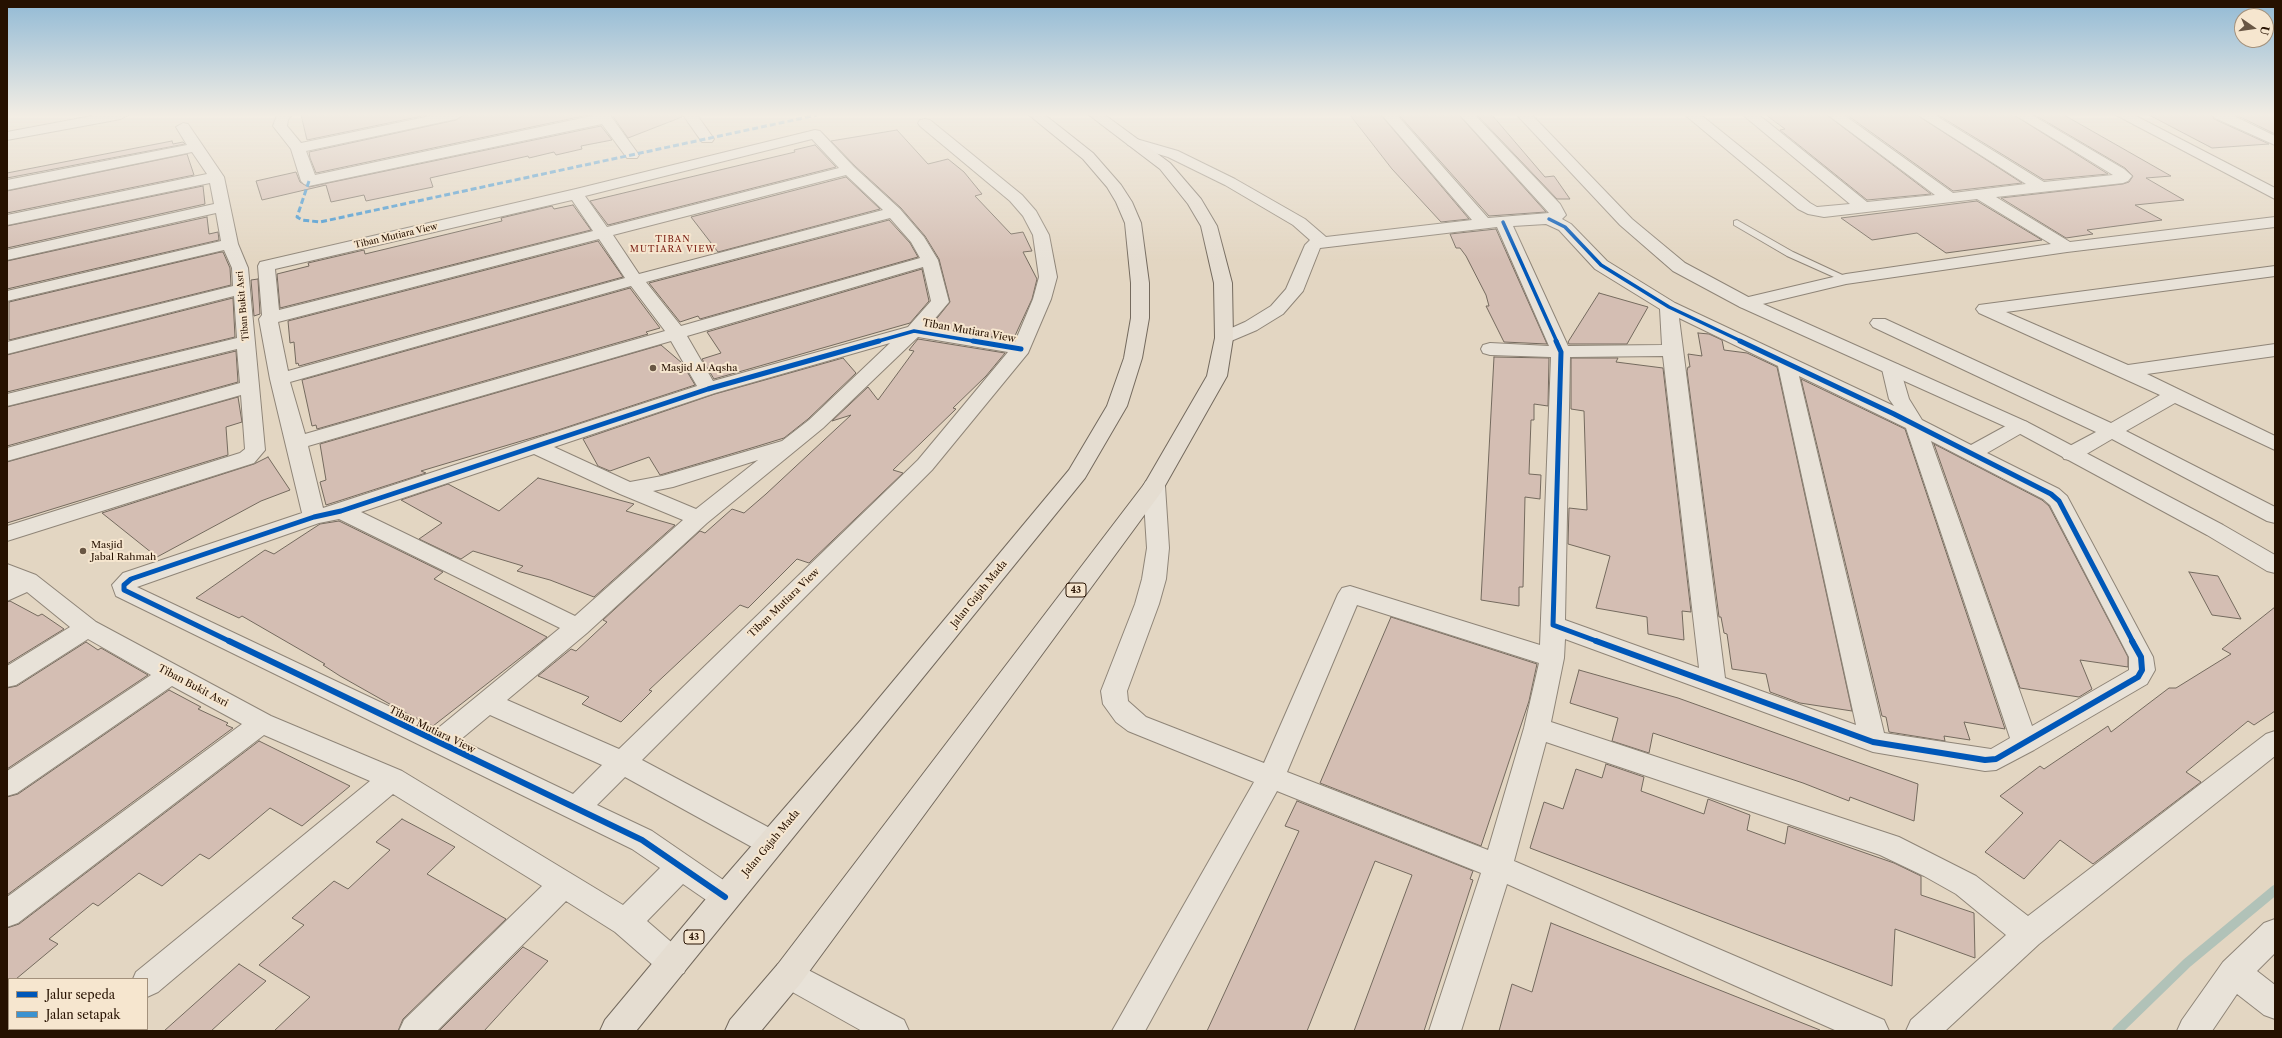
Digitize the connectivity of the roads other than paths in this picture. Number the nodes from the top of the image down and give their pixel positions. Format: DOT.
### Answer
graph roads {
  1 [pos="116,163"];
  2 [pos="207,163"];
  3 [pos="303,163"];
  4 [pos="390,163"];
  5 [pos="698,163"];
  6 [pos="842,163"];
  7 [pos="974,163"];
  8 [pos="1094,163"];
  9 [pos="1162,163"];
  10 [pos="1192,163"];
  11 [pos="1436,163"];
  12 [pos="1513,163"];
  13 [pos="1570,163"];
  14 [pos="1752,163"];
  15 [pos="1809,163"];
  16 [pos="1902,163"];
  17 [pos="2005,163"];
  18 [pos="2103,163"];
  19 [pos="2216,163"];
  20 [pos="848,170"];
  21 [pos="216,177"];
  22 [pos="7,186"];
  23 [pos="2042,186"];
  24 [pos="1978,193"];
  25 [pos="576,194"];
  26 [pos="2275,194"];
  27 [pos="1950,198"];
  28 [pos="2275,202"];
  29 [pos="223,207"];
  30 [pos="1863,207"];
  31 [pos="894,212"];
  32 [pos="2275,217"];
  33 [pos="1549,218"];
  34 [pos="7,220"];
  35 [pos="2275,222"];
  36 [pos="1494,223"];
  37 [pos="1737,223"];
  38 [pos="602,234"];
  39 [pos="1322,242"];
  40 [pos="230,244"];
  41 [pos="2067,247"];
  42 [pos="7,255"];
  43 [pos="930,260"];
  44 [pos="2275,271"];
  45 [pos="1846,279"];
  46 [pos="635,280"];
  47 [pos="242,289"];
  48 [pos="7,296"];
  49 [pos="1746,303"];
  50 [pos="1669,307"];
  51 [pos="270,318"];
  52 [pos="1878,323"];
  53 [pos="914,331"];
  54 [pos="677,334"];
  55 [pos="1224,338"];
  56 [pos="246,341"];
  57 [pos="7,348"];
  58 [pos="1021,349"];
  59 [pos="1490,349"];
  60 [pos="1672,350"];
  61 [pos="2275,350"];
  62 [pos="1561,352"];
  63 [pos="1787,364"];
  64 [pos="1892,369"];
  65 [pos="2126,371"];
  66 [pos="280,379"];
  67 [pos="248,387"];
  68 [pos="708,389"];
  69 [pos="2175,395"];
  70 [pos="7,400"];
  71 [pos="1915,425"];
  72 [pos="2020,426"];
  73 [pos="2111,431"];
  74 [pos="2271,439"];
  75 [pos="297,442"];
  76 [pos="793,443"];
  77 [pos="536,447"];
  78 [pos="1972,453"];
  79 [pos="2071,454"];
  80 [pos="7,455"];
  81 [pos="1154,486"];
  82 [pos="628,489"];
  83 [pos="341,511"];
  84 [pos="2275,516"];
  85 [pos="314,517"];
  86 [pos="699,518"];
  87 [pos="7,534"];
  88 [pos="2275,565"];
  89 [pos="18,576"];
  90 [pos="7,593"];
  91 [pos="1554,625"];
  92 [pos="578,627"];
  93 [pos="87,628"];
  94 [pos="1552,658"];
  95 [pos="171,674"];
  96 [pos="7,678"];
  97 [pos="1713,683"];
  98 [pos="489,703"];
  99 [pos="262,723"];
  100 [pos="1537,728"];
  101 [pos="2275,741"];
  102 [pos="1873,742"];
  103 [pos="2025,742"];
  104 [pos="438,744"];
  105 [pos="621,762"];
  106 [pos="1271,777"];
  107 [pos="392,779"];
  108 [pos="7,785"];
  109 [pos="577,807"];
  110 [pos="771,843"];
  111 [pos="680,867"];
  112 [pos="1498,867"];
  113 [pos="563,884"];
  114 [pos="725,897"];
  115 [pos="7,914"];
  116 [pos="626,922"];
  117 [pos="2275,933"];
  118 [pos="2028,934"];
  119 [pos="674,963"];
  120 [pos="2234,972"];
  121 [pos="789,974"];
  122 [pos="148,981"];
  123 [pos="2275,1004"];
  124 [pos="415,1031"];
  125 [pos="616,1031"];
  126 [pos="741,1031"];
  127 [pos="893,1031"];
  128 [pos="1128,1031"];
  129 [pos="1445,1031"];
  130 [pos="1873,1031"];
  131 [pos="1922,1031"];
  132 [pos="2193,1031"];
  1 -- 22 [label="street"];
  2 -- 21 [label="street, Tiban Bukit Asri"];
  3 -- 4 [label="street"];
  5 -- 25 [label="street, Tiban Mutiara View"];
  6 -- 20 [label="street, Tiban Mutiara View"];
  7 -- 58 [label="street, Tiban Mutiara View"];
  8 -- 110 [label="highway, Jalan Gajah Mada / 43"];
  9 -- 55 [label="highway, 43"];
  10 -- 39 [label="street"];
  11 -- 36 [label="street"];
  12 -- 33 [label="street"];
  13 -- 49 [label="street"];
  14 -- 30 [label="street"];
  15 -- 30 [label="street"];
  16 -- 27 [label="street"];
  17 -- 23 [label="street"];
  18 -- 23 [label="street"];
  19 -- 26 [label="street"];
  20 -- 31 [label="street, Tiban Mutiara View"];
  20 -- 38 [label="street"];
  21 -- 29 [label="street, Tiban Bukit Asri"];
  21 -- 34 [label="street"];
  23 -- 24 [label="street"];
  24 -- 27 [label="street"];
  24 -- 41 [label="street"];
  25 -- 38 [label="street"];
  25 -- 51 [label="street, Tiban Mutiara View"];
  27 -- 30 [label="street"];
  28 -- 32 [label="street"];
  29 -- 40 [label="street, Tiban Bukit Asri"];
  29 -- 42 [label="street"];
  31 -- 43 [label="street, Tiban Mutiara View"];
  31 -- 46 [label="street"];
  33 -- 36 [label="street"];
  33 -- 50 [label="street"];
  35 -- 41 [label="street"];
  36 -- 39 [label="street"];
  36 -- 62 [label="street"];
  37 -- 45 [label="lane"];
  38 -- 46 [label="street"];
  38 -- 51 [label="street"];
  39 -- 55 [label="street"];
  40 -- 47 [label="street, Tiban Bukit Asri"];
  40 -- 48 [label="street"];
  41 -- 45 [label="street"];
  43 -- 53 [label="street, Tiban Mutiara View"];
  43 -- 54 [label="street"];
  44 -- 65 [label="street"];
  45 -- 49 [label="street"];
  46 -- 54 [label="street"];
  46 -- 66 [label="street"];
  47 -- 56 [label="street, Tiban Bukit Asri"];
  47 -- 57 [label="street"];
  49 -- 64 [label="street"];
  50 -- 60 [label="street"];
  50 -- 63 [label="street"];
  51 -- 66 [label="street, Tiban Mutiara View"];
  52 -- 73 [label="street"];
  53 -- 58 [label="street, Tiban Mutiara View"];
  53 -- 68 [label="street"];
  53 -- 76 [label="street, Tiban Mutiara View"];
  54 -- 68 [label="street"];
  54 -- 75 [label="street"];
  55 -- 81 [label="highway, 43"];
  56 -- 67 [label="street, Tiban Bukit Asri"];
  56 -- 70 [label="street"];
  58 -- 105 [label="street, Tiban Mutiara View"];
  59 -- 62 [label="street"];
  60 -- 62 [label="street"];
  60 -- 97 [label="street"];
  61 -- 65 [label="street"];
  62 -- 91 [label="street"];
  63 -- 71 [label="street"];
  63 -- 102 [label="street"];
  64 -- 71 [label="street"];
  64 -- 72 [label="street"];
  65 -- 69 [label="street"];
  66 -- 75 [label="street, Tiban Mutiara View"];
  67 -- 80 [label="street"];
  67 -- 87 [label="street, Tiban Bukit Asri"];
  68 -- 77 [label="street"];
  69 -- 73 [label="street"];
  69 -- 74 [label="street"];
  71 -- 78 [label="street"];
  71 -- 103 [label="street"];
  72 -- 78 [label="street"];
  72 -- 79 [label="street"];
  73 -- 79 [label="street"];
  73 -- 84 [label="street"];
  75 -- 85 [label="street, Tiban Mutiara View"];
  76 -- 82 [label="street"];
  76 -- 86 [label="street, Tiban Mutiara View"];
  77 -- 82 [label="street"];
  77 -- 83 [label="street"];
  78 -- 103 [label="street"];
  79 -- 88 [label="street"];
  81 -- 106 [label="street"];
  81 -- 121 [label="highway, 43"];
  82 -- 86 [label="street"];
  83 -- 85 [label="street"];
  83 -- 92 [label="street"];
  85 -- 104 [label="street, Tiban Mutiara View"];
  86 -- 92 [label="street, Tiban Mutiara View"];
  89 -- 90 [label="street"];
  89 -- 93 [label="street, Tiban Bukit Asri"];
  91 -- 94 [label="street"];
  91 -- 97 [label="street"];
  92 -- 98 [label="street, Tiban Mutiara View"];
  93 -- 95 [label="street, Tiban Bukit Asri"];
  93 -- 96 [label="street"];
  94 -- 100 [label="street"];
  94 -- 106 [label="street"];
  95 -- 99 [label="street, Tiban Bukit Asri"];
  95 -- 108 [label="street"];
  97 -- 102 [label="street"];
  98 -- 104 [label="street, Tiban Mutiara View"];
  98 -- 105 [label="street"];
  99 -- 107 [label="street, Tiban Bukit Asri"];
  99 -- 115 [label="street"];
  100 -- 112 [label="street"];
  100 -- 118 [label="street"];
  101 -- 118 [label="street"];
  102 -- 103 [label="street"];
  104 -- 109 [label="street, Tiban Mutiara View"];
  105 -- 109 [label="street, Tiban Mutiara View"];
  105 -- 110 [label="street"];
  106 -- 112 [label="street"];
  106 -- 128 [label="street"];
  107 -- 113 [label="street, Tiban Bukit Asri"];
  107 -- 122 [label="street"];
  109 -- 111 [label="street, Tiban Mutiara View"];
  110 -- 114 [label="highway, Jalan Gajah Mada / 43"];
  111 -- 114 [label="street, Tiban Mutiara View"];
  111 -- 116 [label="street"];
  112 -- 129 [label="street"];
  112 -- 130 [label="street"];
  113 -- 116 [label="street, Tiban Bukit Asri"];
  113 -- 124 [label="street"];
  114 -- 119 [label="highway, Jalan Gajah Mada / 43"];
  116 -- 119 [label="street, Tiban Bukit Asri"];
  117 -- 120 [label="street"];
  118 -- 131 [label="street"];
  119 -- 125 [label="highway, Jalan Gajah Mada / 43"];
  120 -- 123 [label="street"];
  120 -- 132 [label="street"];
  121 -- 126 [label="highway, 43"];
  121 -- 127 [label="street"];
}
